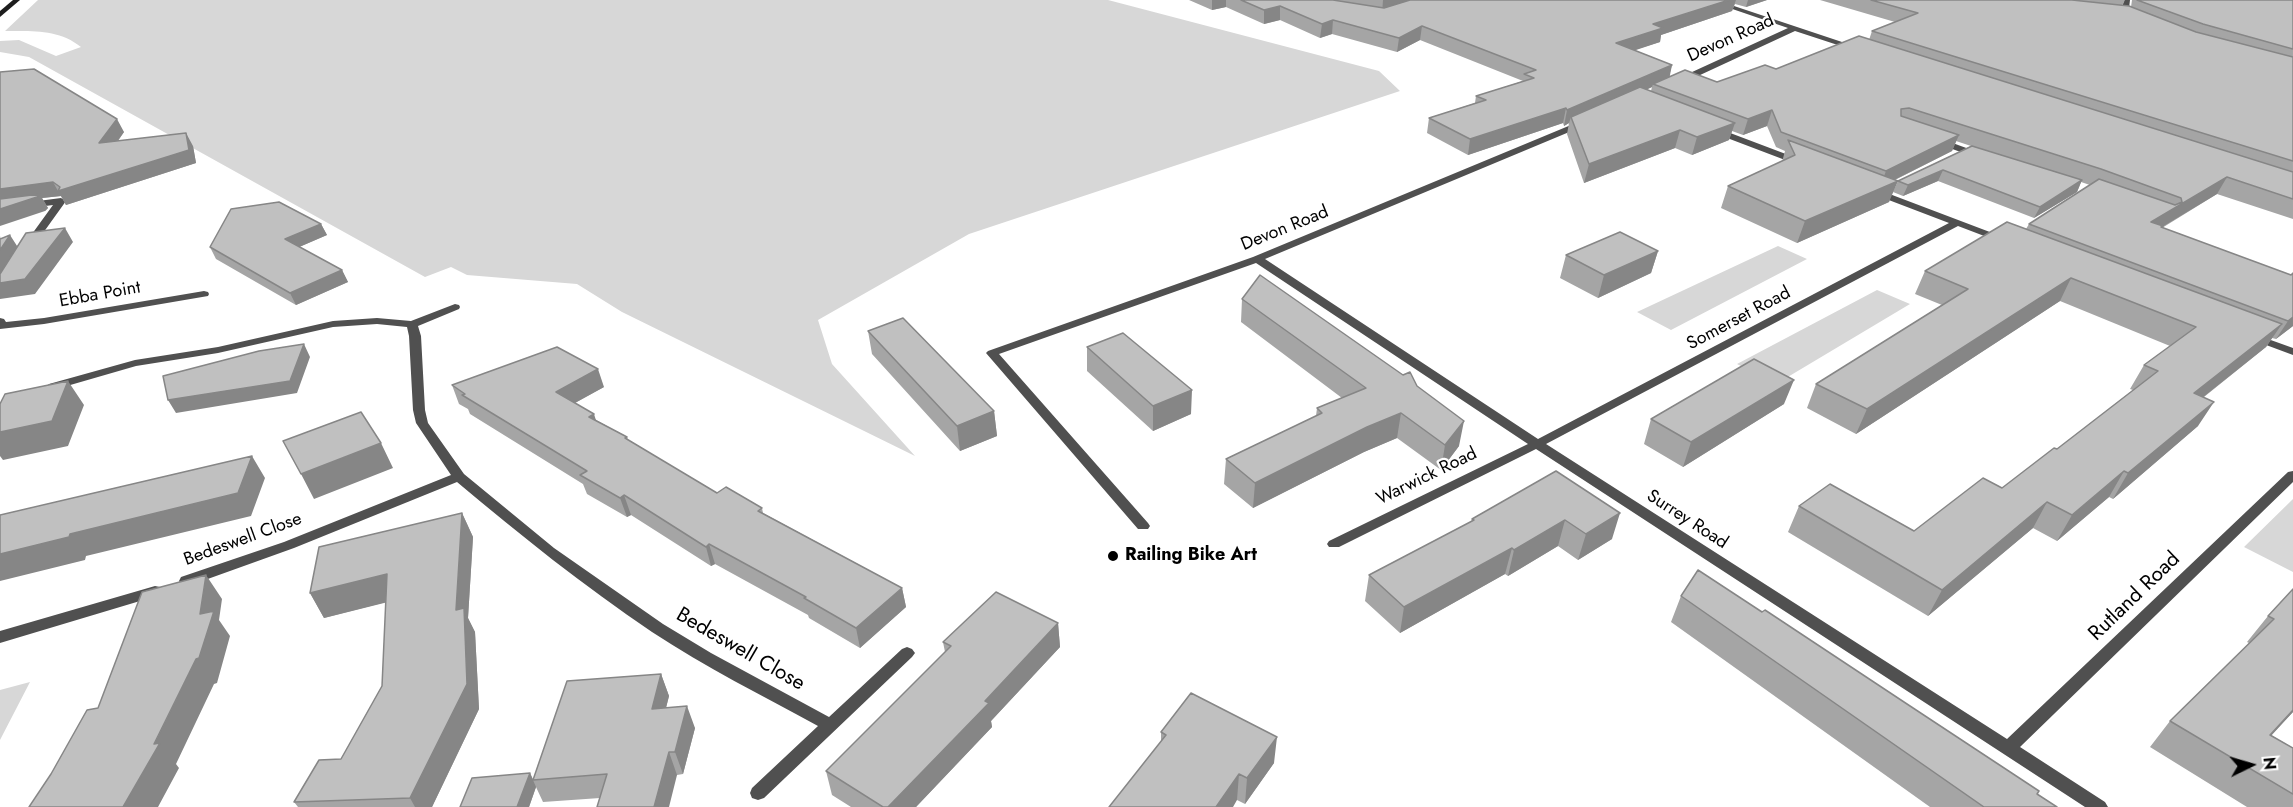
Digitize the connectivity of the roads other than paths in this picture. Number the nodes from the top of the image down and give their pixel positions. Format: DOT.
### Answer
graph roads {
  1 [pos="17,0"];
  2 [pos="1709,0"];
  3 [pos="1733,0"];
  4 [pos="2127,0"];
  5 [pos="1721,4"];
  6 [pos="2113,14"];
  7 [pos="0,15"];
  8 [pos="2124,16"];
  9 [pos="2134,19"];
  10 [pos="1795,28"];
  11 [pos="1863,50"];
  12 [pos="1669,86"];
  13 [pos="1594,118"];
  14 [pos="1703,125"];
  15 [pos="1933,139"];
  16 [pos="1966,150"];
  17 [pos="1976,154"];
  18 [pos="1956,155"];
  19 [pos="1802,164"];
  20 [pos="1869,189"];
  21 [pos="0,209"];
  22 [pos="1957,223"];
  23 [pos="2008,242"];
  24 [pos="22,257"];
  25 [pos="1257,259"];
  26 [pos="204,294"];
  27 [pos="455,307"];
  28 [pos="0,324"];
  29 [pos="412,324"];
  30 [pos="2238,331"];
  31 [pos="2293,352"];
  32 [pos="36,392"];
  33 [pos="1536,444"];
  34 [pos="2293,475"];
  35 [pos="459,477"];
  36 [pos="1143,526"];
  37 [pos="1334,543"];
  38 [pos="0,637"];
  39 [pos="907,653"];
  40 [pos="830,725"];
  41 [pos="2007,749"];
  42 [pos="758,793"];
  43 [pos="2099,807"];
  1 -- 7 [label="street"];
  2 -- 5 [label="street"];
  3 -- 5 [label="street"];
  4 -- 8 [label="street"];
  5 -- 10 [label="street"];
  6 -- 8 [label="street"];
  8 -- 9 [label="street"];
  10 -- 11 [label="street"];
  10 -- 12 [label="street, Devon Road"];
  13 -- 25 [label="street, Devon Road"];
  14 -- 19 [label="street"];
  15 -- 16 [label="street"];
  16 -- 17 [label="street"];
  16 -- 18 [label="street"];
  20 -- 22 [label="street"];
  21 -- 24 [label="street"];
  22 -- 23 [label="street"];
  22 -- 33 [label="street, Somerset Road"];
  25 -- 33 [label="street, Surrey Road"];
  25 -- 36 [label="street, Devon Road"];
  26 -- 28 [label="street, Ebba Point"];
  27 -- 29 [label="street"];
  29 -- 32 [label="street"];
  29 -- 35 [label="street, Bedeswell Close"];
  30 -- 31 [label="street"];
  33 -- 37 [label="street, Warwick Road"];
  33 -- 41 [label="street, Surrey Road"];
  34 -- 41 [label="street, Rutland Road"];
  35 -- 38 [label="street, Bedeswell Close"];
  35 -- 40 [label="street, Bedeswell Close"];
  39 -- 40 [label="street"];
  40 -- 42 [label="street"];
  41 -- 43 [label="street, Surrey Road"];
}
